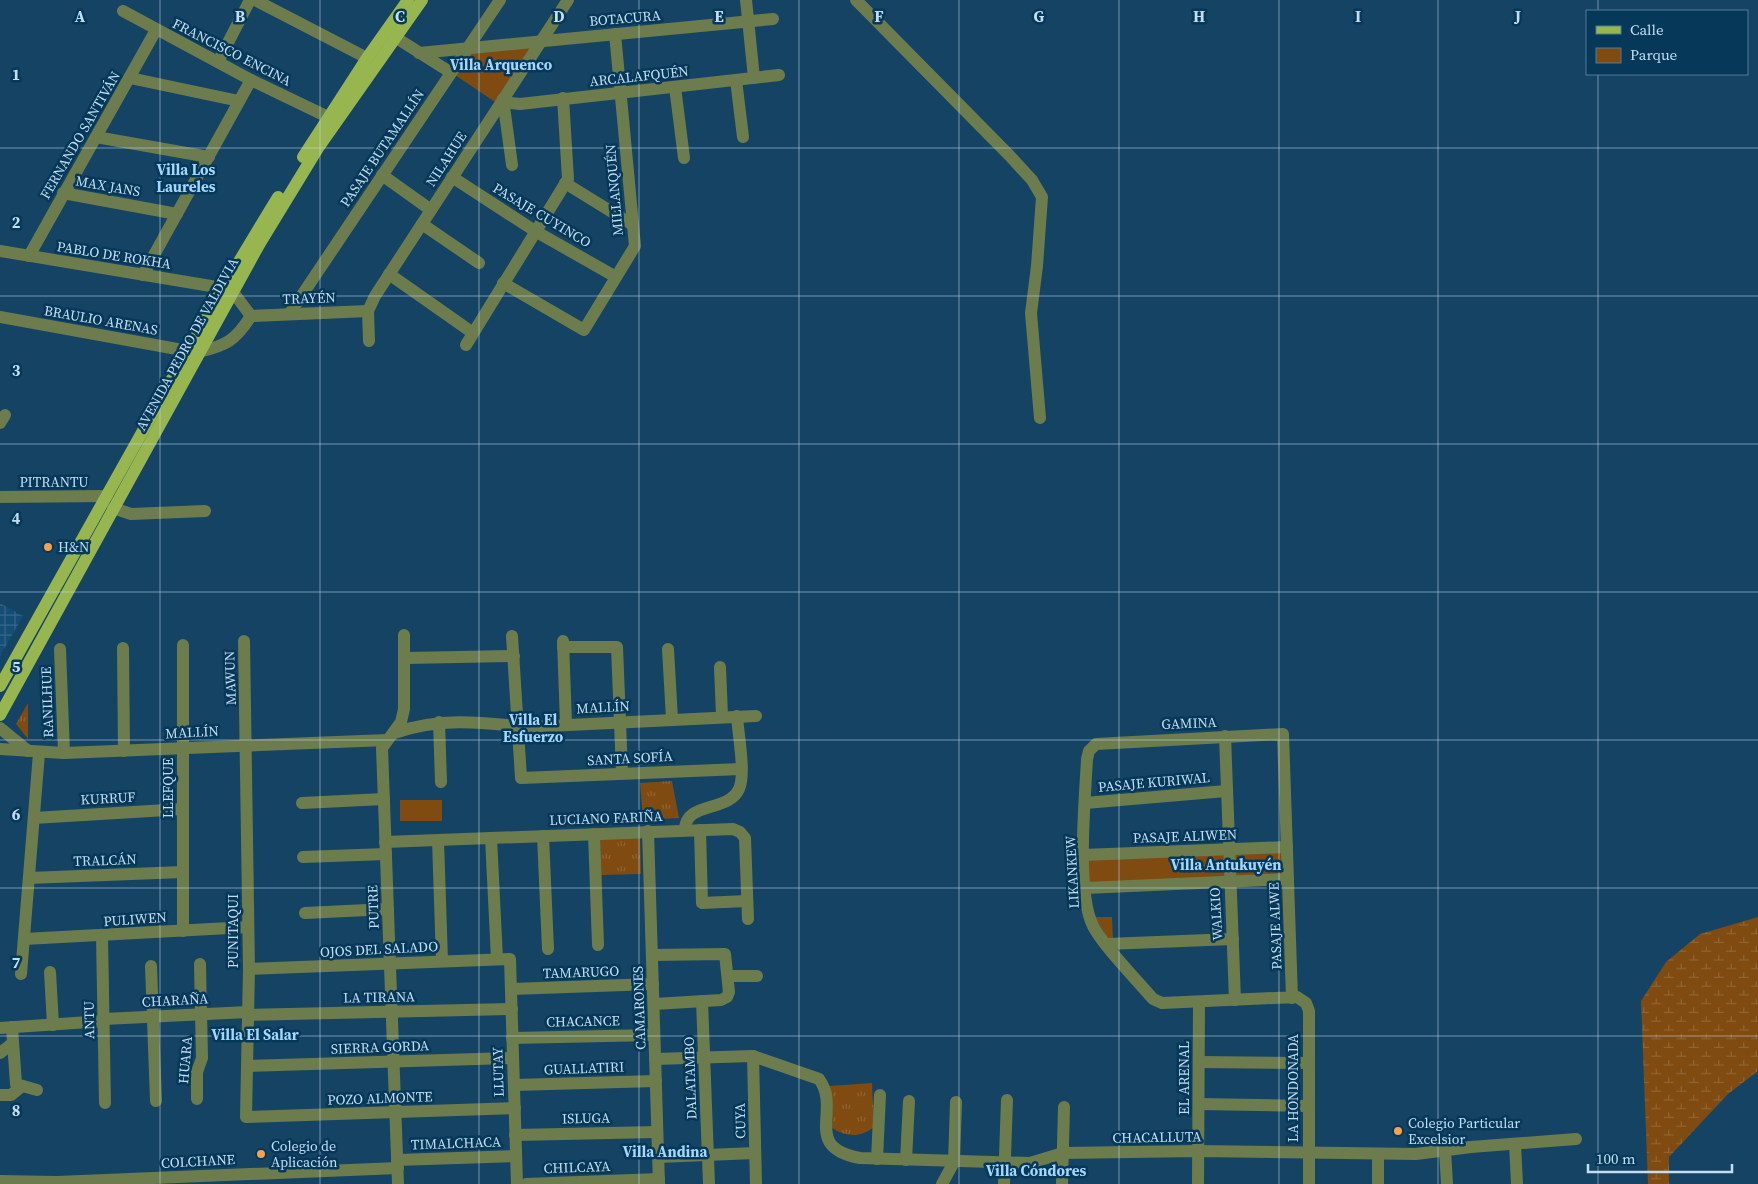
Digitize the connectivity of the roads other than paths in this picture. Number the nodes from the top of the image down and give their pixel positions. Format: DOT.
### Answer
graph roads {
  1 [pos="250,0"];
  2 [pos="255,0"];
  3 [pos="408,0"];
  4 [pos="422,0"];
  5 [pos="500,0"];
  6 [pos="568,0"];
  7 [pos="746,0"];
  8 [pos="856,0"];
  9 [pos="123,11"];
  10 [pos="773,19"];
  11 [pos="748,21"];
  12 [pos="156,30"];
  13 [pos="615,34"];
  14 [pos="391,35"];
  15 [pos="542,40"];
  16 [pos="465,49"];
  17 [pos="419,54"];
  18 [pos="367,58"];
  19 [pos="218,62"];
  20 [pos="450,72"];
  21 [pos="779,75"];
  22 [pos="130,78"];
  23 [pos="754,78"];
  24 [pos="251,80"];
  25 [pos="736,80"];
  26 [pos="674,87"];
  27 [pos="620,93"];
  28 [pos="563,98"];
  29 [pos="503,99"];
  30 [pos="239,101"];
  31 [pos="328,117"];
  32 [pos="96,137"];
  33 [pos="743,137"];
  34 [pos="209,157"];
  35 [pos="684,158"];
  36 [pos="512,165"];
  37 [pos="382,175"];
  38 [pos="452,177"];
  39 [pos="565,183"];
  40 [pos="63,193"];
  41 [pos="431,210"];
  42 [pos="177,214"];
  43 [pos="422,224"];
  44 [pos="633,225"];
  45 [pos="535,231"];
  46 [pos="0,251"];
  47 [pos="29,256"];
  48 [pos="479,263"];
  49 [pos="389,274"];
  50 [pos="143,275"];
  51 [pos="616,277"];
  52 [pos="503,283"];
  53 [pos="228,290"];
  54 [pos="368,311"];
  55 [pos="290,313"];
  56 [pos="251,316"];
  57 [pos="0,318"];
  58 [pos="473,333"];
  59 [pos="369,341"];
  60 [pos="466,345"];
  61 [pos="194,354"];
  62 [pos="1040,418"];
  63 [pos="107,496"];
  64 [pos="0,497"];
  65 [pos="114,508"];
  66 [pos="205,511"];
  67 [pos="404,636"];
  68 [pos="512,636"];
  69 [pos="244,641"];
  70 [pos="183,645"];
  71 [pos="122,648"];
  72 [pos="60,649"];
  73 [pos="668,649"];
  74 [pos="514,656"];
  75 [pos="406,658"];
  76 [pos="720,667"];
  77 [pos="0,686"];
  78 [pos="0,715"];
  79 [pos="722,716"];
  80 [pos="737,716"];
  81 [pos="756,716"];
  82 [pos="672,719"];
  83 [pos="620,721"];
  84 [pos="439,722"];
  85 [pos="566,724"];
  86 [pos="517,726"];
  87 [pos="0,728"];
  88 [pos="1283,734"];
  89 [pos="390,736"];
  90 [pos="1225,736"];
  91 [pos="1096,744"];
  92 [pos="247,745"];
  93 [pos="182,748"];
  94 [pos="0,749"];
  95 [pos="124,751"];
  96 [pos="34,752"];
  97 [pos="64,753"];
  98 [pos="741,769"];
  99 [pos="622,772"];
  100 [pos="441,782"];
  101 [pos="1226,791"];
  102 [pos="384,799"];
  103 [pos="302,803"];
  104 [pos="1085,803"];
  105 [pos="183,809"];
  106 [pos="34,818"];
  107 [pos="685,830"];
  108 [pos="700,830"];
  109 [pos="648,831"];
  110 [pos="594,834"];
  111 [pos="543,836"];
  112 [pos="491,838"];
  113 [pos="438,840"];
  114 [pos="1287,847"];
  115 [pos="386,848"];
  116 [pos="1228,849"];
  117 [pos="1084,855"];
  118 [pos="303,857"];
  119 [pos="183,872"];
  120 [pos="29,878"];
  121 [pos="1288,879"];
  122 [pos="1230,881"];
  123 [pos="1086,888"];
  124 [pos="747,901"];
  125 [pos="388,909"];
  126 [pos="305,913"];
  127 [pos="748,919"];
  128 [pos="248,927"];
  129 [pos="183,931"];
  130 [pos="102,936"];
  131 [pos="1232,938"];
  132 [pos="24,939"];
  133 [pos="1107,944"];
  134 [pos="598,945"];
  135 [pos="548,949"];
  136 [pos="652,955"];
  137 [pos="497,959"];
  138 [pos="510,959"];
  139 [pos="442,961"];
  140 [pos="200,964"];
  141 [pos="390,964"];
  142 [pos="151,966"];
  143 [pos="249,969"];
  144 [pos="50,972"];
  145 [pos="21,974"];
  146 [pos="728,976"];
  147 [pos="757,976"];
  148 [pos="653,984"];
  149 [pos="511,989"];
  150 [pos="1295,998"];
  151 [pos="1235,1000"];
  152 [pos="702,1001"];
  153 [pos="1199,1002"];
  154 [pos="654,1004"];
  155 [pos="512,1009"];
  156 [pos="391,1012"];
  157 [pos="248,1013"];
  158 [pos="202,1014"];
  159 [pos="153,1016"];
  160 [pos="104,1020"];
  161 [pos="53,1025"];
  162 [pos="6,1028"];
  163 [pos="654,1035"];
  164 [pos="512,1038"];
  165 [pos="13,1043"];
  166 [pos="0,1053"];
  167 [pos="753,1056"];
  168 [pos="704,1057"];
  169 [pos="513,1058"];
  170 [pos="655,1059"];
  171 [pos="393,1061"];
  172 [pos="1199,1062"];
  173 [pos="1309,1063"];
  174 [pos="247,1066"];
  175 [pos="656,1081"];
  176 [pos="514,1085"];
  177 [pos="22,1086"];
  178 [pos="38,1090"];
  179 [pos="0,1095"];
  180 [pos="880,1095"];
  181 [pos="197,1100"];
  182 [pos="1007,1100"];
  183 [pos="156,1101"];
  184 [pos="909,1101"];
  185 [pos="956,1102"];
  186 [pos="105,1103"];
  187 [pos="1198,1104"];
  188 [pos="1309,1106"];
  189 [pos="1064,1107"];
  190 [pos="514,1108"];
  191 [pos="395,1112"];
  192 [pos="246,1117"];
  193 [pos="657,1132"];
  194 [pos="515,1135"];
  195 [pos="1576,1139"];
  196 [pos="1515,1144"];
  197 [pos="1445,1150"];
  198 [pos="1198,1151"];
  199 [pos="755,1153"];
  200 [pos="1063,1153"];
  201 [pos="1308,1153"];
  202 [pos="1378,1154"];
  203 [pos="708,1155"];
  204 [pos="516,1156"];
  205 [pos="658,1157"];
  206 [pos="877,1159"];
  207 [pos="906,1160"];
  208 [pos="954,1162"];
  209 [pos="1006,1162"];
  210 [pos="397,1164"];
  211 [pos="248,1179"];
  212 [pos="0,1181"];
  213 [pos="659,1181"];
  214 [pos="398,1184"];
  215 [pos="517,1184"];
  216 [pos="526,1184"];
  217 [pos="709,1184"];
  218 [pos="756,1184"];
  219 [pos="942,1184"];
  220 [pos="1004,1184"];
  221 [pos="1062,1184"];
  222 [pos="1198,1184"];
  223 [pos="1309,1184"];
  224 [pos="1378,1184"];
  225 [pos="1447,1184"];
  226 [pos="1517,1184"];
  1 -- 19 [label="street"];
  2 -- 18 [label="street"];
  3 -- 14 [label="main road, AVENIDA PEDRO DE VALDIVIA"];
  4 -- 14 [label="main road, AVENIDA PEDRO DE VALDIVIA"];
  5 -- 16 [label="street, PASAJE BUTAMALLÍN"];
  6 -- 15 [label="street, NILAHUE"];
  7 -- 11 [label="street"];
  8 -- 62 [label="street"];
  9 -- 12 [label="street, FRANCISCO ENCINA"];
  10 -- 11 [label="street, BOTACURA"];
  11 -- 13 [label="street, BOTACURA"];
  11 -- 23 [label="street"];
  12 -- 19 [label="street, FRANCISCO ENCINA"];
  12 -- 22 [label="street, FERNANDO SANTIVÁN"];
  13 -- 15 [label="street, BOTACURA"];
  13 -- 27 [label="street, MILLANQUÉN"];
  14 -- 17 [label="street"];
  14 -- 18 [label="main road, AVENIDA PEDRO DE VALDIVIA"];
  14 -- 53 [label="main road, AVENIDA PEDRO DE VALDIVIA"];
  15 -- 16 [label="street, BOTACURA"];
  15 -- 29 [label="street, NILAHUE"];
  16 -- 17 [label="street, BOTACURA"];
  16 -- 20 [label="street, PASAJE BUTAMALLÍN"];
  17 -- 20 [label="street"];
  18 -- 31 [label="main road, AVENIDA PEDRO DE VALDIVIA"];
  19 -- 24 [label="street, FRANCISCO ENCINA"];
  20 -- 37 [label="street, PASAJE BUTAMALLÍN"];
  21 -- 23 [label="street, ARCALAFQUÉN"];
  22 -- 30 [label="street"];
  22 -- 32 [label="street, FERNANDO SANTIVÁN"];
  23 -- 25 [label="street, ARCALAFQUÉN"];
  24 -- 30 [label="street"];
  24 -- 31 [label="street, FRANCISCO ENCINA"];
  25 -- 26 [label="street, ARCALAFQUÉN"];
  25 -- 33 [label="street"];
  26 -- 27 [label="street, ARCALAFQUÉN"];
  26 -- 35 [label="street"];
  27 -- 28 [label="street, ARCALAFQUÉN"];
  27 -- 44 [label="street, MILLANQUÉN"];
  28 -- 29 [label="street, ARCALAFQUÉN"];
  28 -- 39 [label="street"];
  29 -- 36 [label="street"];
  29 -- 38 [label="street, NILAHUE"];
  30 -- 34 [label="street"];
  31 -- 53 [label="main road, AVENIDA PEDRO DE VALDIVIA"];
  32 -- 34 [label="street"];
  32 -- 40 [label="street, FERNANDO SANTIVÁN"];
  34 -- 42 [label="street"];
  37 -- 41 [label="street"];
  37 -- 55 [label="street, PASAJE BUTAMALLÍN"];
  38 -- 41 [label="street, NILAHUE"];
  38 -- 45 [label="street, PASAJE CUYINCO"];
  39 -- 44 [label="street"];
  39 -- 45 [label="street"];
  40 -- 42 [label="street, MAX JANS"];
  40 -- 47 [label="street, FERNANDO SANTIVÁN"];
  41 -- 43 [label="street, NILAHUE"];
  42 -- 50 [label="street"];
  43 -- 48 [label="street"];
  43 -- 49 [label="street, NILAHUE"];
  44 -- 51 [label="street, MILLANQUÉN"];
  45 -- 51 [label="street, PASAJE CUYINCO"];
  45 -- 52 [label="street"];
  46 -- 47 [label="street, PABLO DE ROKHA"];
  47 -- 50 [label="street, PABLO DE ROKHA"];
  49 -- 54 [label="street, NILAHUE"];
  49 -- 58 [label="street"];
  50 -- 53 [label="street, PABLO DE ROKHA"];
  51 -- 52 [label="street, MILLANQUÉN"];
  52 -- 58 [label="street"];
  53 -- 56 [label="street"];
  53 -- 61 [label="main road, AVENIDA PEDRO DE VALDIVIA"];
  54 -- 55 [label="street, TRAYÉN"];
  54 -- 59 [label="street"];
  55 -- 56 [label="street, TRAYÉN"];
  56 -- 61 [label="street"];
  57 -- 61 [label="street, BRAULIO ARENAS"];
  58 -- 60 [label="street"];
  61 -- 63 [label="main road, AVENIDA PEDRO DE VALDIVIA"];
  61 -- 65 [label="main road, AVENIDA PEDRO DE VALDIVIA"];
  63 -- 64 [label="street, PITRANTU"];
  63 -- 77 [label="main road, AVENIDA PEDRO DE VALDIVIA"];
  65 -- 66 [label="street"];
  65 -- 78 [label="main road, AVENIDA PEDRO DE VALDIVIA"];
  67 -- 75 [label="street, PUTRE"];
  68 -- 74 [label="street"];
  69 -- 92 [label="street, MAWUN"];
  70 -- 93 [label="street, LLEFQUE"];
  71 -- 95 [label="street"];
  72 -- 97 [label="street, RANILHUE"];
  73 -- 82 [label="street"];
  74 -- 75 [label="street"];
  74 -- 86 [label="street"];
  75 -- 89 [label="street, PUTRE"];
  76 -- 79 [label="street"];
  79 -- 80 [label="street, MALLÍN"];
  79 -- 82 [label="street, MALLÍN"];
  80 -- 81 [label="street, MALLÍN"];
  80 -- 98 [label="street"];
  82 -- 83 [label="street, MALLÍN"];
  83 -- 85 [label="street, MALLÍN"];
  83 -- 85 [label="street"];
  83 -- 99 [label="street"];
  84 -- 86 [label="street, MALLÍN"];
  84 -- 89 [label="street, MALLÍN"];
  84 -- 100 [label="street"];
  85 -- 86 [label="street, MALLÍN"];
  86 -- 99 [label="street, SANTA SOFÍA"];
  87 -- 96 [label="street"];
  88 -- 90 [label="street, GAMINA"];
  88 -- 114 [label="street, PASAJE ALWE"];
  89 -- 92 [label="street, MALLÍN"];
  89 -- 102 [label="street, PUTRE"];
  90 -- 91 [label="street, GAMINA"];
  90 -- 101 [label="street, WALKIO"];
  91 -- 104 [label="street, LIKANKEW"];
  92 -- 93 [label="street, MALLÍN"];
  92 -- 128 [label="street, PUNITAQUI"];
  93 -- 95 [label="street, MALLÍN"];
  93 -- 105 [label="street, LLEFQUE"];
  94 -- 96 [label="street, MALLÍN"];
  95 -- 97 [label="street, MALLÍN"];
  96 -- 97 [label="street, MALLÍN"];
  96 -- 106 [label="street"];
  98 -- 99 [label="street, SANTA SOFÍA"];
  98 -- 107 [label="street"];
  101 -- 104 [label="street, PASAJE KURIWAL"];
  101 -- 116 [label="street, WALKIO"];
  102 -- 103 [label="street"];
  102 -- 115 [label="street, PUTRE"];
  104 -- 117 [label="street, LIKANKEW"];
  105 -- 106 [label="street, KURRUF"];
  105 -- 119 [label="street, LLEFQUE"];
  106 -- 120 [label="street"];
  107 -- 108 [label="street, LUCIANO FARIÑA"];
  107 -- 109 [label="street, LUCIANO FARIÑA"];
  108 -- 124 [label="street, LUCIANO FARIÑA"];
  108 -- 124 [label="street"];
  109 -- 110 [label="street, LUCIANO FARIÑA"];
  109 -- 136 [label="street, CAMARONES"];
  110 -- 111 [label="street, LUCIANO FARIÑA"];
  110 -- 134 [label="street"];
  111 -- 112 [label="street, LUCIANO FARIÑA"];
  111 -- 135 [label="street"];
  112 -- 113 [label="street, LUCIANO FARIÑA"];
  112 -- 137 [label="street"];
  113 -- 115 [label="street, LUCIANO FARIÑA"];
  113 -- 139 [label="street"];
  114 -- 116 [label="street, PASAJE ALIWEN"];
  114 -- 121 [label="street, PASAJE ALWE"];
  115 -- 118 [label="street, LUCIANO FARIÑA"];
  115 -- 125 [label="street, PUTRE"];
  116 -- 117 [label="street, PASAJE ALIWEN"];
  116 -- 122 [label="street, WALKIO"];
  117 -- 123 [label="street, LIKANKEW"];
  119 -- 120 [label="street, TRALCÁN"];
  119 -- 129 [label="street, LLEFQUE"];
  120 -- 132 [label="street"];
  121 -- 122 [label="street"];
  121 -- 150 [label="street, PASAJE ALWE"];
  122 -- 123 [label="street"];
  122 -- 131 [label="street, WALKIO"];
  123 -- 133 [label="street, LIKANKEW"];
  124 -- 127 [label="street, LUCIANO FARIÑA"];
  125 -- 126 [label="street"];
  125 -- 141 [label="street, PUTRE"];
  128 -- 129 [label="street, PULIWEN"];
  128 -- 143 [label="street, PUNITAQUI"];
  129 -- 130 [label="street, PULIWEN"];
  130 -- 132 [label="street, PULIWEN"];
  130 -- 160 [label="street, ANTU"];
  131 -- 133 [label="street"];
  131 -- 151 [label="street, WALKIO"];
  132 -- 145 [label="street"];
  133 -- 153 [label="street, LIKANKEW"];
  136 -- 146 [label="street"];
  136 -- 148 [label="street, CAMARONES"];
  137 -- 138 [label="street, OJOS DEL SALADO"];
  137 -- 139 [label="street, OJOS DEL SALADO"];
  138 -- 149 [label="street, LLUTAY"];
  139 -- 141 [label="street, OJOS DEL SALADO"];
  140 -- 158 [label="street, HUARA"];
  141 -- 143 [label="street, OJOS DEL SALADO"];
  141 -- 156 [label="street, PUTRE"];
  142 -- 159 [label="street"];
  143 -- 157 [label="street, PUNITAQUI"];
  144 -- 161 [label="street"];
  146 -- 147 [label="street"];
  146 -- 152 [label="street"];
  148 -- 149 [label="street, TAMARUGO"];
  148 -- 154 [label="street, CAMARONES"];
  149 -- 155 [label="street, LLUTAY"];
  150 -- 151 [label="street"];
  150 -- 173 [label="street, LA HONDONADA"];
  151 -- 153 [label="street"];
  152 -- 154 [label="street"];
  152 -- 168 [label="street, DALATAMBO"];
  153 -- 172 [label="street, EL ARENAL"];
  154 -- 163 [label="street, CAMARONES"];
  155 -- 156 [label="street, LA TIRANA"];
  155 -- 164 [label="street, LLUTAY"];
  156 -- 157 [label="street, LA TIRANA"];
  156 -- 171 [label="street, PUTRE"];
  157 -- 158 [label="street, CHARAÑA"];
  157 -- 174 [label="street, PUNITAQUI"];
  158 -- 159 [label="street, CHARAÑA"];
  158 -- 181 [label="street, HUARA"];
  159 -- 160 [label="street, CHARAÑA"];
  159 -- 183 [label="street"];
  160 -- 161 [label="street, CHARAÑA"];
  160 -- 186 [label="street, ANTU"];
  161 -- 162 [label="street, CHARAÑA"];
  162 -- 165 [label="street"];
  163 -- 164 [label="street, CHACANCE"];
  163 -- 170 [label="street, CAMARONES"];
  164 -- 169 [label="street, LLUTAY"];
  165 -- 166 [label="street"];
  165 -- 177 [label="street"];
  167 -- 168 [label="street"];
  167 -- 199 [label="street, CUYA"];
  167 -- 206 [label="street, CHACALLUTA"];
  168 -- 170 [label="street"];
  168 -- 203 [label="street, DALATAMBO"];
  169 -- 171 [label="street, SIERRA GORDA"];
  169 -- 176 [label="street, LLUTAY"];
  170 -- 175 [label="street, CAMARONES"];
  171 -- 174 [label="street, SIERRA GORDA"];
  171 -- 191 [label="street, PUTRE"];
  172 -- 173 [label="street"];
  172 -- 187 [label="street, EL ARENAL"];
  173 -- 188 [label="street, LA HONDONADA"];
  174 -- 192 [label="street, PUNITAQUI"];
  175 -- 176 [label="street, GUALLATIRI"];
  175 -- 193 [label="street, CAMARONES"];
  176 -- 190 [label="street, LLUTAY"];
  177 -- 178 [label="street"];
  177 -- 179 [label="street"];
  180 -- 206 [label="street"];
  182 -- 209 [label="street"];
  184 -- 207 [label="street"];
  185 -- 208 [label="street"];
  187 -- 188 [label="street"];
  187 -- 198 [label="street, EL ARENAL"];
  188 -- 201 [label="street, LA HONDONADA"];
  189 -- 200 [label="street"];
  190 -- 191 [label="street, POZO ALMONTE"];
  190 -- 194 [label="street, LLUTAY"];
  191 -- 192 [label="street, POZO ALMONTE"];
  191 -- 210 [label="street, PUTRE"];
  193 -- 194 [label="street, ISLUGA"];
  193 -- 205 [label="street, CAMARONES"];
  194 -- 204 [label="street, LLUTAY"];
  195 -- 196 [label="street, CHACALLUTA"];
  196 -- 197 [label="street, CHACALLUTA"];
  196 -- 226 [label="street"];
  197 -- 202 [label="street, CHACALLUTA"];
  197 -- 225 [label="street"];
  198 -- 200 [label="street, CHACALLUTA"];
  198 -- 201 [label="street, CHACALLUTA"];
  198 -- 222 [label="street, EL ARENAL"];
  199 -- 203 [label="street"];
  199 -- 218 [label="street, CUYA"];
  200 -- 209 [label="street, CHACALLUTA"];
  200 -- 221 [label="street"];
  201 -- 202 [label="street, CHACALLUTA"];
  201 -- 223 [label="street, LA HONDONADA"];
  202 -- 224 [label="street"];
  203 -- 205 [label="street"];
  203 -- 217 [label="street, DALATAMBO"];
  204 -- 210 [label="street, TIMALCHACA"];
  204 -- 215 [label="street, LLUTAY"];
  205 -- 213 [label="street, CAMARONES"];
  206 -- 207 [label="street, CHACALLUTA"];
  207 -- 208 [label="street, CHACALLUTA"];
  208 -- 209 [label="street, CHACALLUTA"];
  208 -- 219 [label="street"];
  209 -- 220 [label="street"];
  210 -- 211 [label="street, COLCHANE"];
  210 -- 214 [label="street, PUTRE"];
  211 -- 212 [label="street, COLCHANE"];
  213 -- 216 [label="street, CHILCAYA"];
}
